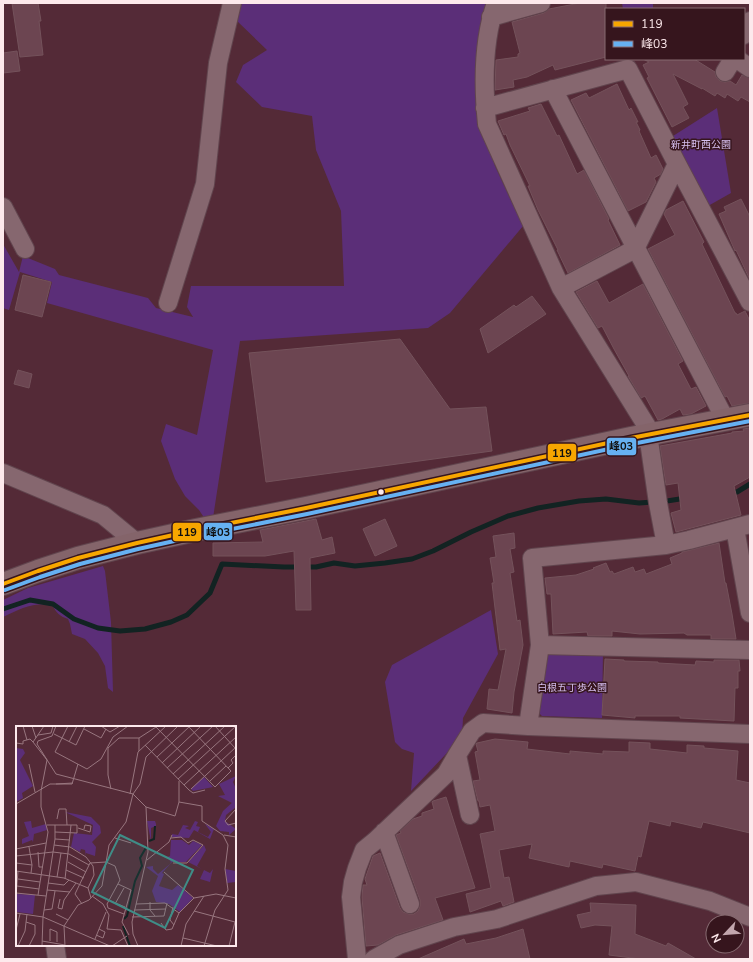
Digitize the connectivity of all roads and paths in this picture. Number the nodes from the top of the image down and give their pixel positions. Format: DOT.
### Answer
graph roads {
  1 [pos="232,3"];
  2 [pos="541,3"];
  3 [pos="493,10"];
  4 [pos="750,21"];
  5 [pos="745,33"];
  6 [pos="738,60"];
  7 [pos="750,68"];
  8 [pos="553,89"];
  9 [pos="485,108"];
  10 [pos="677,164"];
  11 [pos="3,207"];
  12 [pos="636,248"];
  13 [pos="25,249"];
  14 [pos="561,288"];
  15 [pos="750,302"];
  16 [pos="168,303"];
  17 [pos="750,415"];
  18 [pos="725,420"];
  19 [pos="650,434"];
  20 [pos="3,473"];
  21 [pos="743,526"];
  22 [pos="137,543"];
  23 [pos="666,545"];
  24 [pos="3,584"];
  25 [pos="750,614"];
  26 [pos="540,645"];
  27 [pos="750,650"];
  28 [pos="528,726"];
  29 [pos="750,734"];
  30 [pos="456,755"];
  31 [pos="470,816"];
  32 [pos="384,832"];
  33 [pos="410,904"];
  34 [pos="750,917"];
  35 [pos="55,946"];
  36 [pos="57,959"];
  37 [pos="357,959"];
  38 [pos="374,959"];
  1 -- 16 [label="street"];
  2 -- 3 [label="street"];
  3 -- 9 [label="street"];
  4 -- 5 [label="street"];
  6 -- 7 [label="street"];
  8 -- 9 [label="street"];
  8 -- 10 [label="street"];
  8 -- 12 [label="street"];
  9 -- 14 [label="street"];
  10 -- 12 [label="street"];
  10 -- 15 [label="street"];
  11 -- 13 [label="street"];
  12 -- 14 [label="street"];
  12 -- 18 [label="street"];
  14 -- 19 [label="street"];
  17 -- 18 [label="street"];
  18 -- 19 [label="street"];
  19 -- 22 [label="street"];
  19 -- 23 [label="street"];
  20 -- 22 [label="street"];
  21 -- 23 [label="street"];
  21 -- 25 [label="street"];
  22 -- 24 [label="street"];
  23 -- 26 [label="street"];
  26 -- 27 [label="street"];
  26 -- 28 [label="street"];
  28 -- 29 [label="street"];
  28 -- 30 [label="street"];
  30 -- 31 [label="street"];
  30 -- 32 [label="street"];
  32 -- 33 [label="street"];
  32 -- 37 [label="street"];
  34 -- 38 [label="street"];
  35 -- 36 [label="street"];
}
